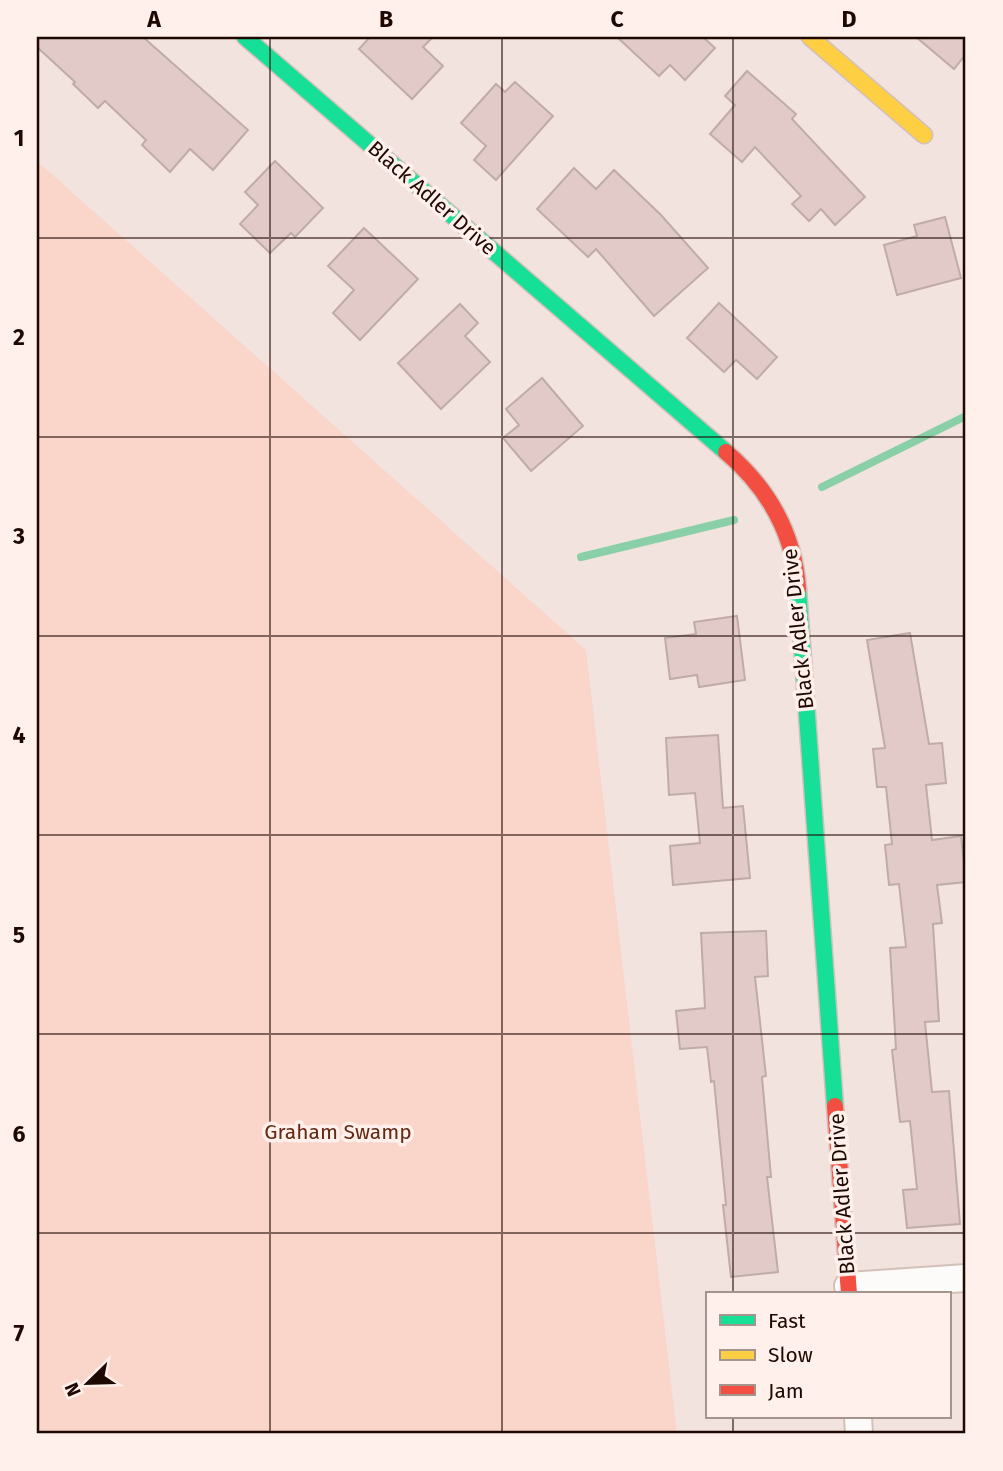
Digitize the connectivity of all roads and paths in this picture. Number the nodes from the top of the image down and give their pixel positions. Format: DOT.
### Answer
graph roads {
  1 [pos="245,37"];
  2 [pos="810,37"];
  3 [pos="924,135"];
  4 [pos="966,1278"];
  5 [pos="849,1290"];
  1 -- 5 [label="street, Black Adler Drive"];
  2 -- 3 [label="street"];
  4 -- 5 [label="street"];
}
